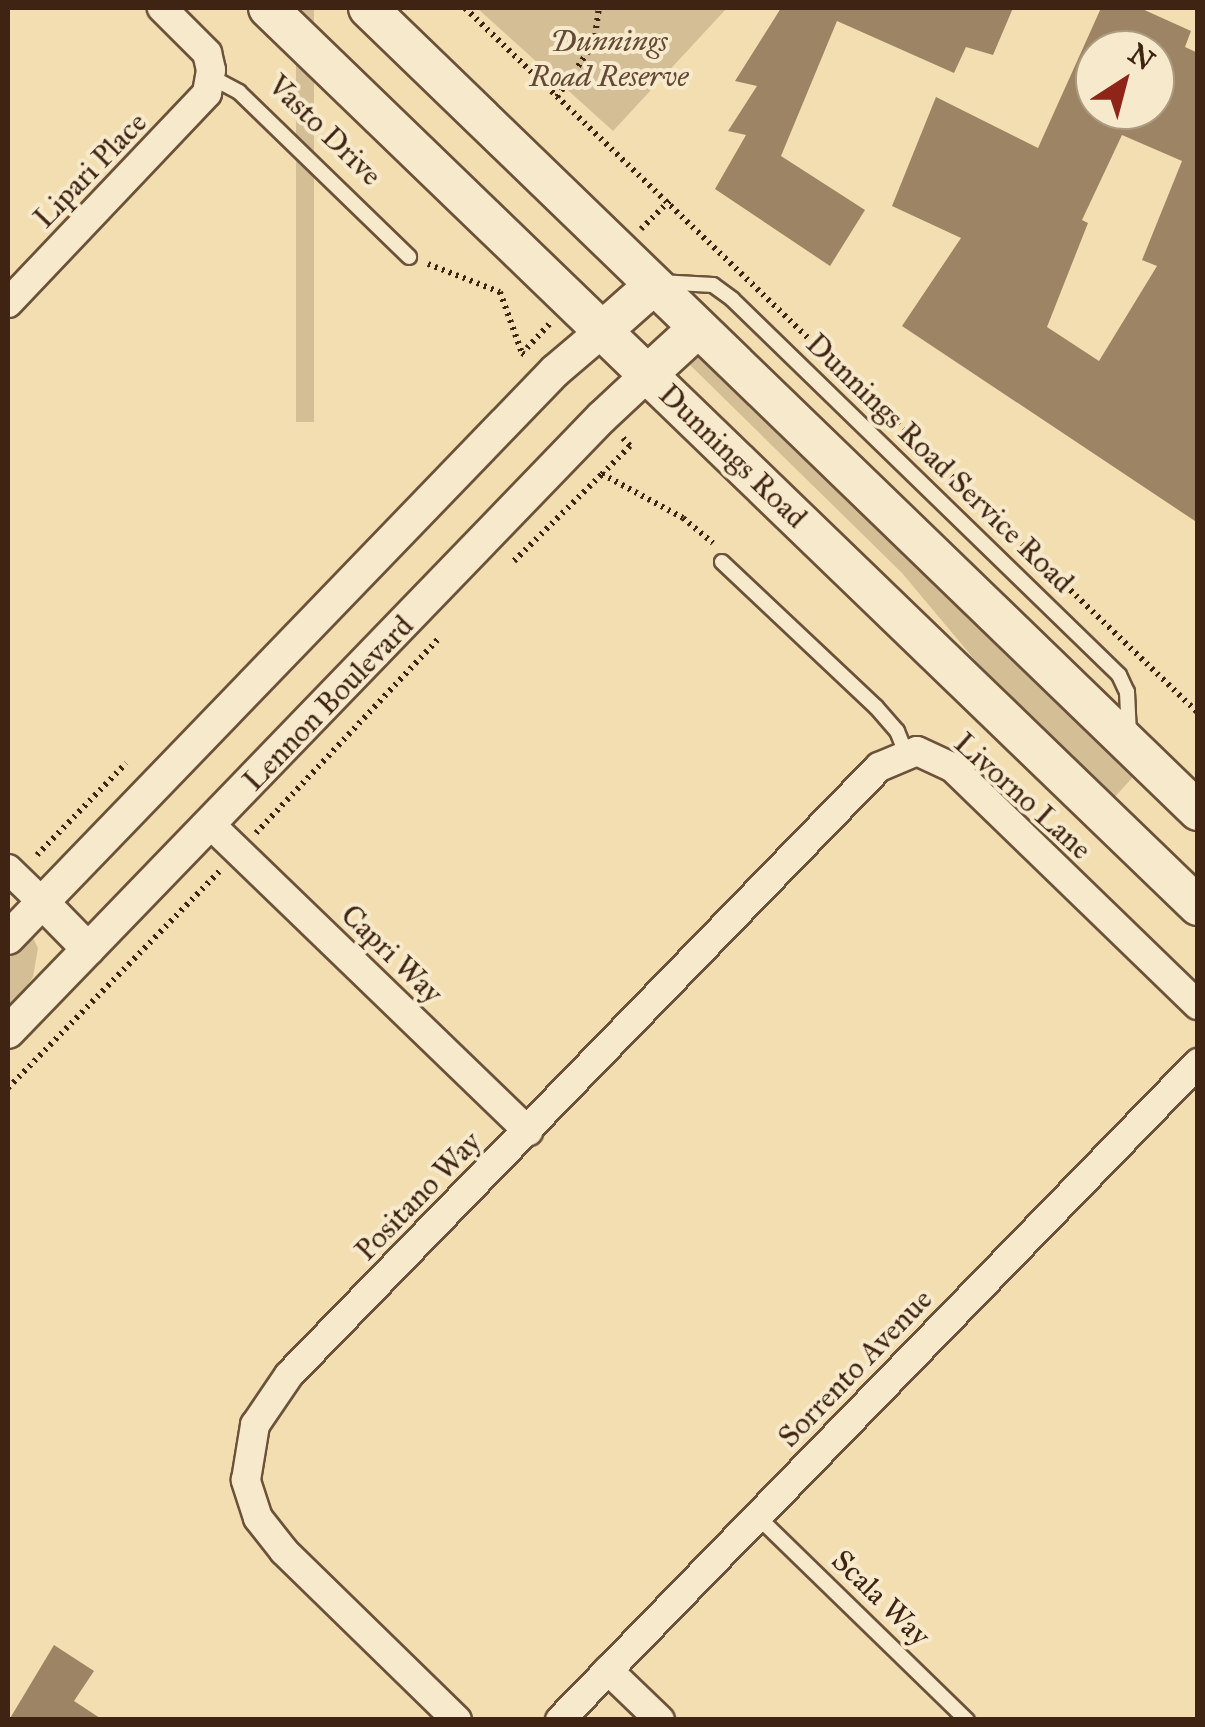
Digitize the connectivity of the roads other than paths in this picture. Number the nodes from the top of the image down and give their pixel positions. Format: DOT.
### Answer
graph roads {
  1 [pos="162,8"];
  2 [pos="268,8"];
  3 [pos="368,8"];
  4 [pos="211,78"];
  5 [pos="409,257"];
  6 [pos="654,285"];
  7 [pos="8,303"];
  8 [pos="698,328"];
  9 [pos="602,331"];
  10 [pos="648,374"];
  11 [pos="722,562"];
  12 [pos="1129,744"];
  13 [pos="906,753"];
  14 [pos="1198,811"];
  15 [pos="211,824"];
  16 [pos="8,869"];
  17 [pos="1196,901"];
  18 [pos="42,902"];
  19 [pos="8,938"];
  20 [pos="88,949"];
  21 [pos="1198,1005"];
  22 [pos="8,1032"];
  23 [pos="1198,1063"];
  24 [pos="528,1131"];
  25 [pos="757,1516"];
  26 [pos="608,1670"];
  27 [pos="457,1720"];
  28 [pos="560,1720"];
  29 [pos="660,1720"];
  30 [pos="967,1720"];
  1 -- 4 [label="street"];
  2 -- 9 [label="main road, Dunnings Road"];
  3 -- 6 [label="main road"];
  4 -- 5 [label="lane, Vasto Drive"];
  4 -- 7 [label="street, Lipari Place"];
  6 -- 8 [label="main road"];
  6 -- 9 [label="main road"];
  6 -- 12 [label="lane, Dunnings Road Service Road"];
  8 -- 10 [label="main road"];
  8 -- 12 [label="main road"];
  9 -- 10 [label="main road, Dunnings Road"];
  9 -- 18 [label="street"];
  10 -- 15 [label="street, Lennon Boulevard"];
  10 -- 17 [label="main road, Dunnings Road"];
  11 -- 13 [label="lane, Livorno Lane"];
  12 -- 14 [label="main road"];
  13 -- 21 [label="street, Livorno Lane"];
  13 -- 24 [label="street, Positano Way"];
  15 -- 20 [label="street, Lennon Boulevard"];
  15 -- 24 [label="street, Capri Way"];
  16 -- 18 [label="street"];
  18 -- 19 [label="street"];
  18 -- 20 [label="street"];
  20 -- 22 [label="street, Lennon Boulevard"];
  23 -- 25 [label="street, Sorrento Avenue"];
  24 -- 27 [label="street, Positano Way"];
  25 -- 26 [label="street, Sorrento Avenue"];
  25 -- 30 [label="lane, Scala Way"];
  26 -- 28 [label="street, Sorrento Avenue"];
  26 -- 29 [label="street"];
}
